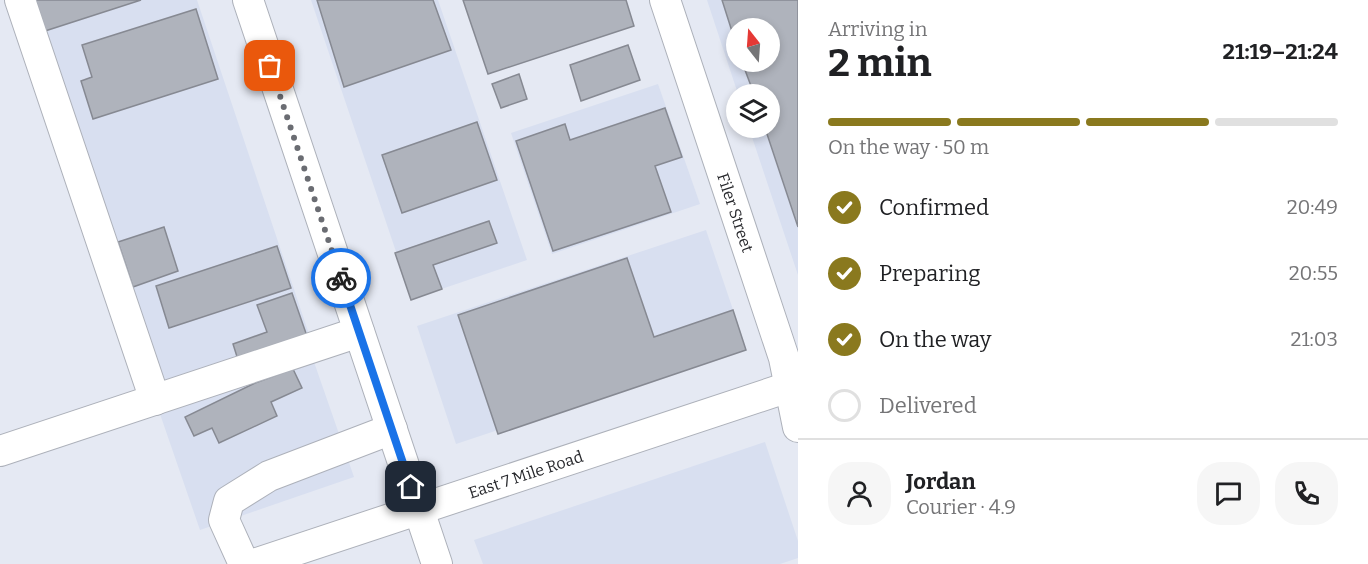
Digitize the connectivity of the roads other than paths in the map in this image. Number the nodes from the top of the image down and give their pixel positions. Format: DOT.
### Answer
graph roads {
  1 [pos="20,0"];
  2 [pos="248,0"];
  3 [pos="665,0"];
  4 [pos="359,332"];
  5 [pos="793,385"];
  6 [pos="155,400"];
  7 [pos="798,427"];
  8 [pos="392,429"];
  9 [pos="0,451"];
  10 [pos="418,508"];
  11 [pos="244,564"];
  12 [pos="254,564"];
  13 [pos="437,564"];
  1 -- 6 [label="street"];
  2 -- 4 [label="street"];
  3 -- 5 [label="street, Filer Street"];
  4 -- 6 [label="street"];
  4 -- 8 [label="street"];
  5 -- 7 [label="street, Filer Street"];
  5 -- 10 [label="street, East 7 Mile Road"];
  6 -- 9 [label="street"];
  8 -- 10 [label="street"];
  8 -- 11 [label="street"];
  10 -- 12 [label="street, East 7 Mile Road"];
  10 -- 13 [label="street"];
}
